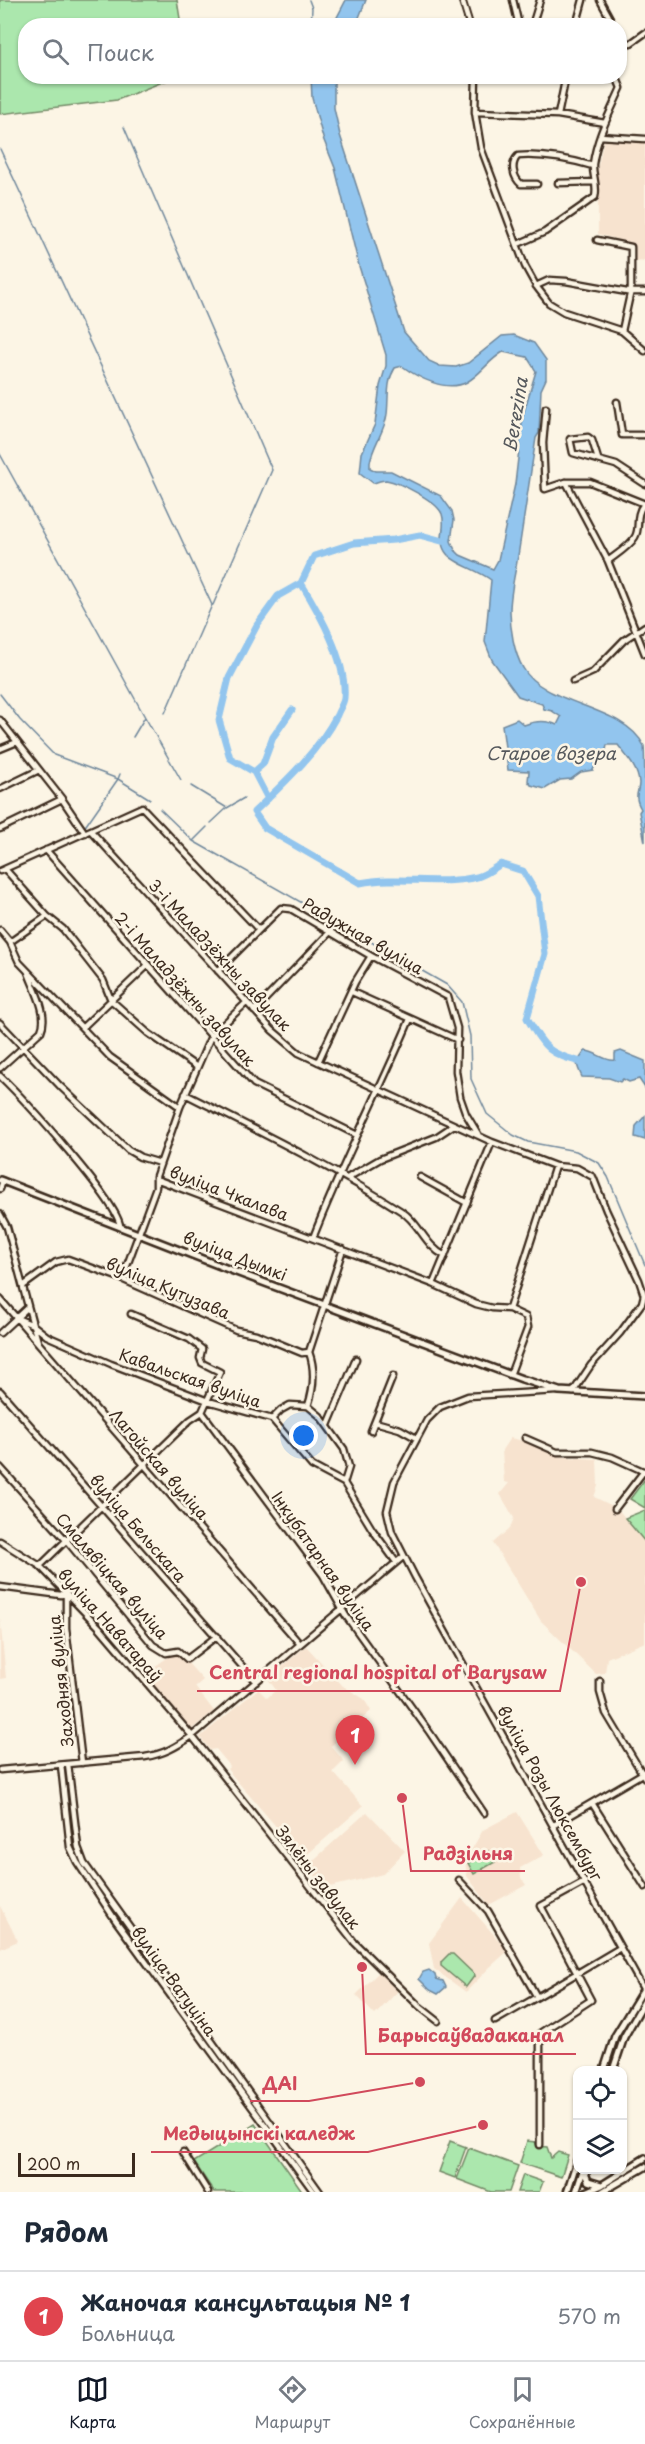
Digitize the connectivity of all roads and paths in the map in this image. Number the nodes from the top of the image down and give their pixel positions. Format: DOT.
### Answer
graph roads {
  1 [pos="462,0"];
  2 [pos="513,0"];
  3 [pos="540,0"];
  4 [pos="583,0"];
  5 [pos="600,0"];
  6 [pos="468,18"];
  7 [pos="517,18"];
  8 [pos="534,18"];
  9 [pos="578,18"];
  10 [pos="609,18"];
  11 [pos="645,33"];
  12 [pos="627,42"];
  13 [pos="476,84"];
  14 [pos="564,84"];
  15 [pos="619,84"];
  16 [pos="475,112"];
  17 [pos="558,115"];
  18 [pos="604,123"];
  19 [pos="600,136"];
  20 [pos="645,139"];
  21 [pos="593,166"];
  22 [pos="595,182"];
  23 [pos="558,183"];
  24 [pos="537,184"];
  25 [pos="597,240"];
  26 [pos="518,244"];
  27 [pos="536,286"];
  28 [pos="631,290"];
  29 [pos="645,292"];
  30 [pos="622,331"];
  31 [pos="645,351"];
  32 [pos="617,402"];
  33 [pos="546,408"];
  34 [pos="645,435"];
  35 [pos="598,459"];
  36 [pos="566,482"];
  37 [pos="645,484"];
  38 [pos="645,504"];
  39 [pos="608,561"];
  40 [pos="645,626"];
  41 [pos="636,630"];
  42 [pos="645,654"];
  43 [pos="573,681"];
  44 [pos="0,720"];
  45 [pos="17,742"];
  46 [pos="0,749"];
  47 [pos="39,770"];
  48 [pos="0,789"];
  49 [pos="62,799"];
  50 [pos="0,829"];
  51 [pos="88,832"];
  52 [pos="46,850"];
  53 [pos="3,870"];
  54 [pos="47,916"];
  55 [pos="0,930"];
  56 [pos="259,930"];
  57 [pos="331,931"];
  58 [pos="10,942"];
  59 [pos="371,956"];
  60 [pos="147,966"];
  61 [pos="218,971"];
  62 [pos="28,972"];
  63 [pos="352,992"];
  64 [pos="111,1000"];
  65 [pos="246,1003"];
  66 [pos="254,1011"];
  67 [pos="410,1019"];
  68 [pos="0,1023"];
  69 [pos="83,1027"];
  70 [pos="212,1036"];
  71 [pos="458,1040"];
  72 [pos="24,1046"];
  73 [pos="318,1062"];
  74 [pos="197,1067"];
  75 [pos="0,1068"];
  76 [pos="0,1076"];
  77 [pos="380,1092"];
  78 [pos="185,1095"];
  79 [pos="180,1107"];
  80 [pos="454,1125"];
  81 [pos="357,1135"];
  82 [pos="480,1136"];
  83 [pos="492,1142"];
  84 [pos="160,1163"];
  85 [pos="555,1166"];
  86 [pos="340,1172"];
  87 [pos="348,1177"];
  88 [pos="420,1177"];
  89 [pos="156,1179"];
  90 [pos="2,1181"];
  91 [pos="0,1189"];
  92 [pos="467,1203"];
  93 [pos="0,1214"];
  94 [pos="120,1226"];
  95 [pos="138,1233"];
  96 [pos="313,1238"];
  97 [pos="343,1249"];
  98 [pos="445,1256"];
  99 [pos="122,1279"];
  100 [pos="433,1284"];
  101 [pos="22,1286"];
  102 [pos="0,1299"];
  103 [pos="326,1306"];
  104 [pos="28,1307"];
  105 [pos="509,1309"];
  106 [pos="131,1314"];
  107 [pos="16,1318"];
  108 [pos="33,1325"];
  109 [pos="0,1333"];
  110 [pos="38,1343"];
  111 [pos="309,1352"];
  112 [pos="356,1359"];
  113 [pos="510,1375"];
  114 [pos="393,1376"];
  115 [pos="522,1379"];
  116 [pos="0,1391"];
  117 [pos="559,1391"];
  118 [pos="573,1392"];
  119 [pos="521,1393"];
  120 [pos="645,1396"];
  121 [pos="208,1401"];
  122 [pos="308,1406"];
  123 [pos="202,1412"];
  124 [pos="272,1419"];
  125 [pos="375,1422"];
  126 [pos="328,1425"];
  127 [pos="371,1431"];
  128 [pos="416,1438"];
  129 [pos="525,1438"];
  130 [pos="144,1465"];
  131 [pos="0,1467"];
  132 [pos="644,1470"];
  133 [pos="344,1483"];
  134 [pos="102,1505"];
  135 [pos="615,1509"];
  136 [pos="66,1540"];
  137 [pos="0,1541"];
  138 [pos="404,1556"];
  139 [pos="396,1562"];
  140 [pos="40,1566"];
  141 [pos="0,1587"];
  142 [pos="66,1592"];
  143 [pos="342,1608"];
  144 [pos="217,1636"];
  145 [pos="300,1644"];
  146 [pos="600,1681"];
  147 [pos="256,1682"];
  148 [pos="192,1737"];
  149 [pos="82,1763"];
  150 [pos="68,1764"];
  151 [pos="61,1765"];
  152 [pos="0,1770"];
  153 [pos="644,1774"];
  154 [pos="592,1803"];
  155 [pos="484,1813"];
  156 [pos="554,1825"];
  157 [pos="459,1880"];
  158 [pos="585,1882"];
  159 [pos="645,1887"];
  160 [pos="620,1948"];
  161 [pos="576,1974"];
  162 [pos="644,1989"];
  163 [pos="537,1997"];
  164 [pos="645,2000"];
  165 [pos="438,2021"];
  166 [pos="495,2021"];
  167 [pos="605,2066"];
  168 [pos="615,2066"];
  169 [pos="540,2145"];
  170 [pos="183,2152"];
  171 [pos="645,2158"];
  172 [pos="645,2167"];
  173 [pos="573,2174"];
  174 [pos="582,2174"];
  175 [pos="586,2174"];
  176 [pos="602,2185"];
  177 [pos="568,2190"];
  178 [pos="208,2192"];
  179 [pos="314,2192"];
  180 [pos="320,2192"];
  181 [pos="576,2192"];
  182 [pos="586,2192"];
  183 [pos="602,2192"];
  1 -- 6 [label="street"];
  2 -- 7 [label="street"];
  3 -- 8 [label="street"];
  4 -- 9 [label="street"];
  5 -- 10 [label="street"];
  11 -- 12 [label="street"];
  13 -- 16 [label="street"];
  14 -- 17 [label="street"];
  15 -- 18 [label="street"];
  16 -- 17 [label="street"];
  16 -- 26 [label="street"];
  17 -- 18 [label="street"];
  18 -- 19 [label="street"];
  19 -- 20 [label="street"];
  19 -- 21 [label="street"];
  21 -- 22 [label="street"];
  21 -- 24 [label="street"];
  22 -- 23 [label="street"];
  22 -- 26 [label="street"];
  25 -- 28 [label="street"];
  26 -- 27 [label="street"];
  27 -- 28 [label="street"];
  27 -- 30 [label="street"];
  28 -- 29 [label="street"];
  28 -- 30 [label="street"];
  30 -- 31 [label="street"];
  32 -- 34 [label="street"];
  33 -- 36 [label="street"];
  35 -- 35 [label="street"];
  35 -- 37 [label="street"];
  36 -- 38 [label="street"];
  36 -- 39 [label="street"];
  38 -- 39 [label="street"];
  39 -- 41 [label="street"];
  40 -- 41 [label="street"];
  41 -- 42 [label="street"];
  41 -- 43 [label="street"];
  44 -- 45 [label="street, 3-і Маладзёжны завулак"];
  45 -- 46 [label="street"];
  45 -- 47 [label="street, 3-і Маладзёжны завулак"];
  47 -- 48 [label="street"];
  47 -- 49 [label="street, 3-і Маладзёжны завулак"];
  49 -- 50 [label="street"];
  49 -- 51 [label="street, 3-і Маладзёжны завулак"];
  51 -- 52 [label="street"];
  51 -- 56 [label="street"];
  51 -- 61 [label="street, 3-і Маладзёжны завулак"];
  52 -- 53 [label="street"];
  52 -- 60 [label="street, 2-і Маладзёжны завулак"];
  53 -- 54 [label="street"];
  54 -- 58 [label="street"];
  54 -- 64 [label="street"];
  55 -- 58 [label="street"];
  56 -- 57 [label="street, Радужная вуліца"];
  56 -- 61 [label="street"];
  57 -- 59 [label="street, Радужная вуліца"];
  57 -- 66 [label="street"];
  58 -- 62 [label="street"];
  59 -- 63 [label="street"];
  59 -- 71 [label="street, Радужная вуліца"];
  60 -- 64 [label="street"];
  60 -- 70 [label="street, 2-і Маладзёжны завулак"];
  61 -- 65 [label="street, 3-і Маладзёжны завулак"];
  62 -- 69 [label="street"];
  62 -- 72 [label="street"];
  63 -- 67 [label="street"];
  63 -- 73 [label="street"];
  64 -- 69 [label="street"];
  64 -- 74 [label="street"];
  65 -- 66 [label="street, 3-і Маладзёжны завулак"];
  65 -- 70 [label="street"];
  66 -- 73 [label="street, 3-і Маладзёжны завулак"];
  67 -- 71 [label="street"];
  67 -- 77 [label="street"];
  68 -- 72 [label="street, вуліца Чкалава"];
  69 -- 79 [label="street"];
  70 -- 74 [label="street"];
  70 -- 81 [label="street, 2-і Маладзёжны завулак"];
  71 -- 82 [label="street, Радужная вуліца"];
  72 -- 75 [label="street"];
  72 -- 84 [label="street, вуліца Чкалава"];
  73 -- 77 [label="street, 3-і Маладзёжны завулак"];
  74 -- 78 [label="street"];
  76 -- 94 [label="street"];
  77 -- 80 [label="street, 3-і Маладзёжны завулак"];
  77 -- 81 [label="street"];
  78 -- 79 [label="street"];
  78 -- 86 [label="street"];
  79 -- 84 [label="street"];
  80 -- 82 [label="street, 3-і Маладзёжны завулак"];
  80 -- 87 [label="street"];
  81 -- 86 [label="street"];
  82 -- 83 [label="street, 3-і Маладзёжны завулак"];
  83 -- 85 [label="street, 3-і Маладзёжны завулак"];
  83 -- 92 [label="street"];
  84 -- 89 [label="street, вуліца Чкалава"];
  85 -- 105 [label="street"];
  85 -- 118 [label="street, 3-і Маладзёжны завулак"];
  86 -- 87 [label="street"];
  86 -- 96 [label="street"];
  87 -- 98 [label="street"];
  88 -- 92 [label="street"];
  89 -- 95 [label="street"];
  89 -- 96 [label="street, вуліца Чкалава"];
  90 -- 91 [label="street"];
  90 -- 94 [label="main road, вуліца Дымкі"];
  92 -- 98 [label="street"];
  93 -- 101 [label="street"];
  94 -- 95 [label="main road, вуліца Дымкі"];
  95 -- 99 [label="street"];
  95 -- 103 [label="main road, вуліца Дымкі"];
  96 -- 97 [label="street, вуліца Чкалава"];
  97 -- 100 [label="street, вуліца Чкалава"];
  97 -- 103 [label="street"];
  98 -- 100 [label="street"];
  99 -- 101 [label="street, вуліца Кутузава"];
  99 -- 111 [label="street, вуліца Кутузава"];
  100 -- 105 [label="street, вуліца Чкалава"];
  101 -- 104 [label="street"];
  102 -- 107 [label="street, Лагойская вуліца"];
  103 -- 111 [label="street"];
  103 -- 113 [label="main road, вуліца Дымкі"];
  104 -- 107 [label="street"];
  104 -- 108 [label="street"];
  105 -- 113 [label="street"];
  106 -- 121 [label="street"];
  107 -- 108 [label="street, Кавальская вуліца"];
  107 -- 109 [label="street"];
  107 -- 110 [label="street, Лагойская вуліца"];
  108 -- 110 [label="street"];
  108 -- 121 [label="street, Кавальская вуліца"];
  110 -- 130 [label="street, Лагойская вуліца"];
  111 -- 122 [label="street"];
  112 -- 126 [label="street"];
  113 -- 115 [label="main road, вуліца Дымкі"];
  114 -- 125 [label="street"];
  115 -- 117 [label="main road, вуліца Дымкі"];
  115 -- 119 [label="street"];
  116 -- 134 [label="street, вуліца Бельскага"];
  117 -- 118 [label="main road, вуліца Розы Люксембург"];
  117 -- 119 [label="street, вуліца Розы Люксембург"];
  118 -- 120 [label="main road, вуліца Розы Люксембург"];
  119 -- 128 [label="street, вуліца Розы Люксембург"];
  121 -- 123 [label="street"];
  121 -- 124 [label="street, Кавальская вуліца"];
  122 -- 124 [label="street"];
  122 -- 126 [label="street"];
  123 -- 130 [label="street"];
  123 -- 143 [label="street, Інкубатарная вуліца"];
  124 -- 133 [label="street, Кавальская вуліца"];
  125 -- 127 [label="street"];
  125 -- 128 [label="street"];
  126 -- 133 [label="street"];
  128 -- 138 [label="street, вуліца Розы Люксембург"];
  129 -- 132 [label="street"];
  130 -- 134 [label="street"];
  130 -- 145 [label="street, Лагойская вуліца"];
  131 -- 136 [label="street, Смалявіцкая вуліца"];
  132 -- 135 [label="street"];
  133 -- 139 [label="street"];
  134 -- 136 [label="street"];
  134 -- 144 [label="street, вуліца Бельскага"];
  136 -- 140 [label="street"];
  136 -- 144 [label="street, Смалявіцкая вуліца"];
  137 -- 140 [label="street, вуліца Наватараў"];
  138 -- 139 [label="street"];
  138 -- 156 [label="street, вуліца Розы Люксембург"];
  139 -- 143 [label="street"];
  140 -- 142 [label="street, вуліца Наватараў"];
  141 -- 142 [label="street, Заходняя вуліца"];
  142 -- 148 [label="street, вуліца Наватараў"];
  142 -- 149 [label="street, Заходняя вуліца"];
  143 -- 145 [label="street"];
  143 -- 155 [label="street, Інкубатарная вуліца"];
  144 -- 147 [label="street, вуліца Бельскага"];
  145 -- 147 [label="street"];
  146 -- 153 [label="street"];
  147 -- 148 [label="street"];
  148 -- 149 [label="street"];
  148 -- 165 [label="street, Зялёны завулак"];
  149 -- 150 [label="street"];
  150 -- 151 [label="street"];
  150 -- 180 [label="street, вуліца Ватуціна"];
  151 -- 152 [label="street"];
  151 -- 179 [label="street, вуліца Ватуціна"];
  153 -- 154 [label="street"];
  154 -- 156 [label="street"];
  154 -- 159 [label="street"];
  156 -- 158 [label="street, вуліца Розы Люксембург"];
  157 -- 163 [label="street"];
  158 -- 160 [label="street, вуліца Розы Люксембург"];
  158 -- 161 [label="street"];
  160 -- 161 [label="street"];
  160 -- 162 [label="street, вуліца Розы Люксембург"];
  161 -- 163 [label="street"];
  161 -- 169 [label="street"];
  162 -- 167 [label="main road"];
  163 -- 166 [label="street"];
  164 -- 168 [label="main road"];
  170 -- 178 [label="street"];
  171 -- 176 [label="main road"];
  172 -- 183 [label="main road"];
  173 -- 177 [label="main road"];
  174 -- 181 [label="main road"];
  175 -- 176 [label="main road"];
  176 -- 182 [label="main road"];
}
